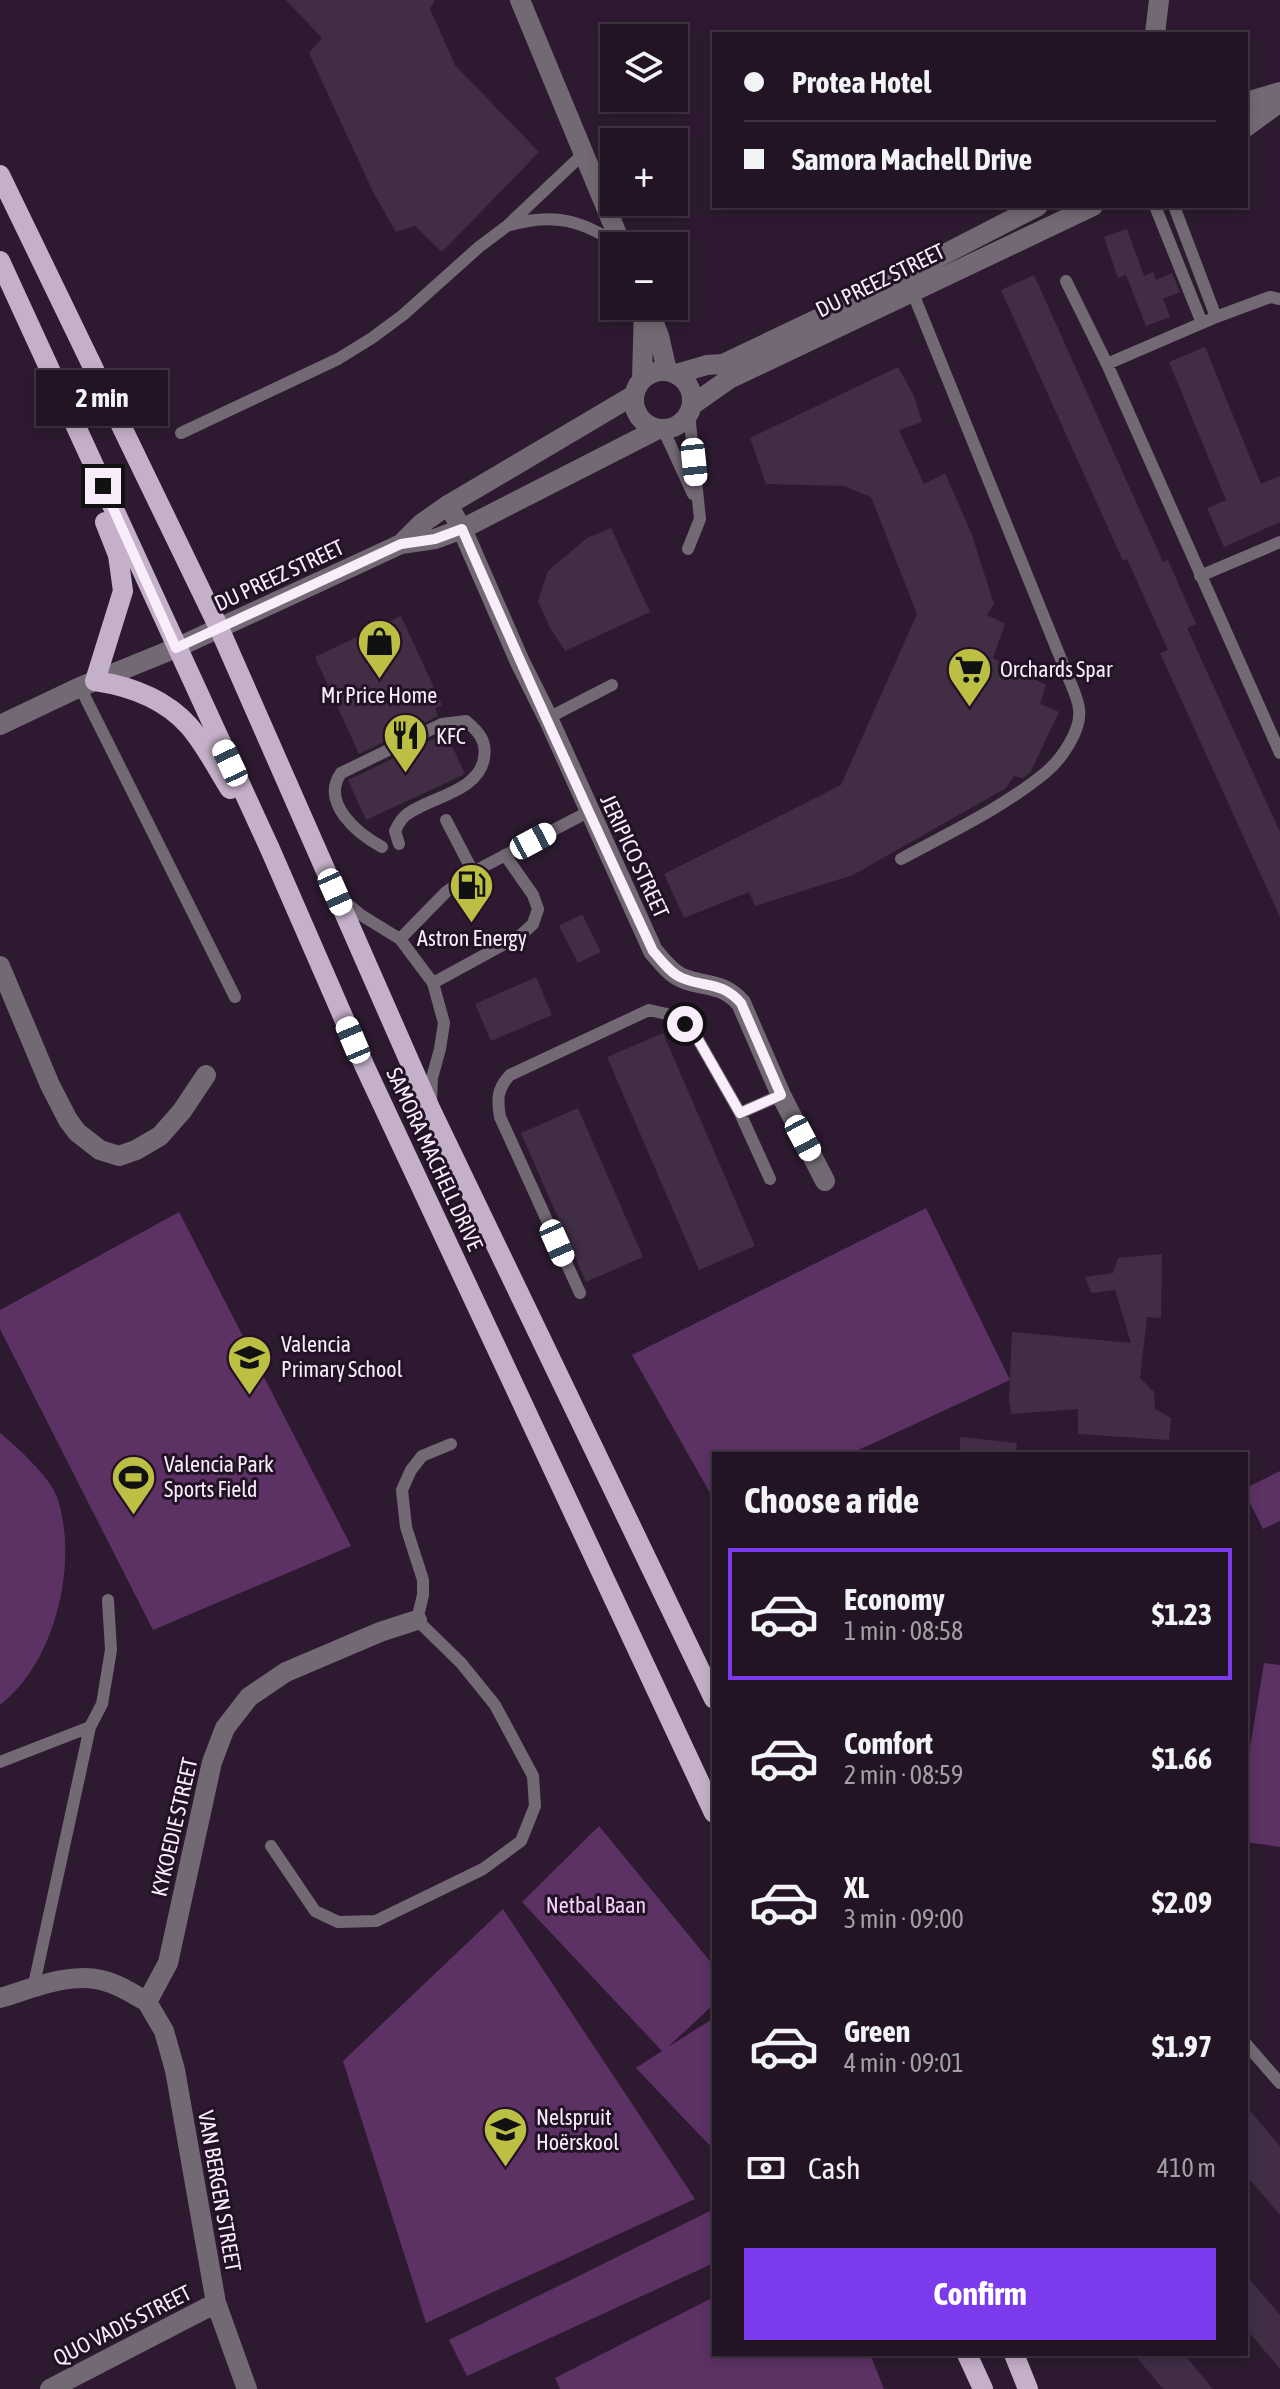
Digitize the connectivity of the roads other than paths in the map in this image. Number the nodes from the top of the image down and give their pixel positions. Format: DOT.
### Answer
graph roads {
  1 [pos="520,0"];
  2 [pos="1159,0"];
  3 [pos="1155,32"];
  4 [pos="1280,92"];
  5 [pos="1248,101"];
  6 [pos="1280,102"];
  7 [pos="1248,126"];
  8 [pos="583,154"];
  9 [pos="0,175"];
  10 [pos="1034,208"];
  11 [pos="1089,208"];
  12 [pos="1156,208"];
  13 [pos="1175,208"];
  14 [pos="507,226"];
  15 [pos="600,232"];
  16 [pos="616,232"];
  17 [pos="1191,251"];
  18 [pos="1176,257"];
  19 [pos="0,261"];
  20 [pos="1066,281"];
  21 [pos="912,291"];
  22 [pos="1280,299"];
  23 [pos="1216,317"];
  24 [pos="645,320"];
  25 [pos="652,320"];
  26 [pos="1202,323"];
  27 [pos="41,350"];
  28 [pos="1107,364"];
  29 [pos="672,372"];
  30 [pos="638,387"];
  31 [pos="690,409"];
  32 [pos="660,429"];
  33 [pos="181,433"];
  34 [pos="448,505"];
  35 [pos="699,508"];
  36 [pos="462,529"];
  37 [pos="1280,542"];
  38 [pos="401,544"];
  39 [pos="688,549"];
  40 [pos="1200,576"];
  41 [pos="220,630"];
  42 [pos="176,648"];
  43 [pos="88,684"];
  44 [pos="612,685"];
  45 [pos="548,718"];
  46 [pos="0,725"];
  47 [pos="1280,753"];
  48 [pos="588,812"];
  49 [pos="446,820"];
  50 [pos="399,844"];
  51 [pos="382,847"];
  52 [pos="270,849"];
  53 [pos="505,855"];
  54 [pos="901,859"];
  55 [pos="473,872"];
  56 [pos="335,892"];
  57 [pos="400,939"];
  58 [pos="0,966"];
  59 [pos="433,983"];
  60 [pos="235,997"];
  61 [pos="206,1075"];
  62 [pos="781,1095"];
  63 [pos="430,1108"];
  64 [pos="740,1113"];
  65 [pos="770,1179"];
  66 [pos="825,1181"];
  67 [pos="580,1293"];
  68 [pos="451,1444"];
  69 [pos="108,1600"];
  70 [pos="417,1620"];
  71 [pos="712,1695"];
  72 [pos="90,1727"];
  73 [pos="0,1762"];
  74 [pos="712,1809"];
  75 [pos="271,1846"];
  76 [pos="33,1989"];
  77 [pos="0,1998"];
  78 [pos="147,2002"];
  79 [pos="1248,2046"];
  80 [pos="1280,2083"];
  81 [pos="216,2303"];
  82 [pos="968,2356"];
  83 [pos="1015,2356"];
  84 [pos="50,2389"];
  85 [pos="247,2389"];
  86 [pos="983,2389"];
  87 [pos="1028,2389"];
  1 -- 8 [label="street"];
  2 -- 3 [label="street"];
  4 -- 5 [label="street"];
  6 -- 7 [label="street"];
  8 -- 14 [label="lane"];
  8 -- 16 [label="street"];
  9 -- 41 [label="main road, SAMORA MACHELL DRIVE"];
  10 -- 29 [label="street, DU PREEZ STREET"];
  11 -- 21 [label="street, DU PREEZ STREET"];
  12 -- 18 [label="lane"];
  13 -- 17 [label="lane"];
  14 -- 15 [label="lane"];
  14 -- 33 [label="lane"];
  17 -- 18 [label="lane"];
  17 -- 23 [label="lane"];
  18 -- 26 [label="lane"];
  19 -- 27 [label="main road, SAMORA MACHELL DRIVE"];
  20 -- 28 [label="lane"];
  21 -- 31 [label="street, DU PREEZ STREET"];
  21 -- 54 [label="lane"];
  22 -- 23 [label="lane"];
  23 -- 26 [label="lane"];
  24 -- 30 [label="street"];
  25 -- 29 [label="street"];
  26 -- 28 [label="lane"];
  27 -- 42 [label="main road, SAMORA MACHELL DRIVE"];
  27 -- 43 [label="main road"];
  28 -- 40 [label="lane"];
  29 -- 30 [label="street"];
  29 -- 31 [label="street"];
  30 -- 32 [label="street"];
  30 -- 34 [label="street, DU PREEZ STREET"];
  31 -- 32 [label="street"];
  31 -- 35 [label="lane"];
  32 -- 35 [label="lane"];
  32 -- 36 [label="street, DU PREEZ STREET"];
  34 -- 36 [label="street, JERIPICO STREET"];
  34 -- 38 [label="street, DU PREEZ STREET"];
  35 -- 39 [label="lane"];
  36 -- 38 [label="street, DU PREEZ STREET"];
  36 -- 45 [label="street, JERIPICO STREET"];
  37 -- 40 [label="lane"];
  38 -- 41 [label="street, DU PREEZ STREET"];
  40 -- 47 [label="lane"];
  41 -- 42 [label="street, DU PREEZ STREET"];
  41 -- 56 [label="main road, SAMORA MACHELL DRIVE"];
  42 -- 43 [label="street, DU PREEZ STREET"];
  42 -- 52 [label="main road, SAMORA MACHELL DRIVE"];
  43 -- 46 [label="street, DU PREEZ STREET"];
  43 -- 52 [label="main road"];
  43 -- 60 [label="lane"];
  44 -- 45 [label="lane"];
  45 -- 48 [label="street, JERIPICO STREET"];
  48 -- 53 [label="lane"];
  48 -- 62 [label="street, JERIPICO STREET"];
  49 -- 55 [label="lane"];
  50 -- 51 [label="lane"];
  52 -- 74 [label="main road, SAMORA MACHELL DRIVE"];
  53 -- 55 [label="lane"];
  53 -- 59 [label="lane"];
  55 -- 57 [label="lane"];
  56 -- 57 [label="lane"];
  56 -- 63 [label="main road, SAMORA MACHELL DRIVE"];
  57 -- 59 [label="lane"];
  58 -- 61 [label="street"];
  59 -- 63 [label="lane"];
  62 -- 64 [label="lane"];
  62 -- 66 [label="street, JERIPICO STREET"];
  63 -- 71 [label="main road, SAMORA MACHELL DRIVE"];
  64 -- 65 [label="lane"];
  64 -- 67 [label="lane"];
  68 -- 70 [label="lane"];
  69 -- 72 [label="lane"];
  70 -- 75 [label="lane"];
  70 -- 78 [label="street, KYKOEDIE STREET"];
  72 -- 73 [label="lane"];
  72 -- 76 [label="lane"];
  76 -- 77 [label="street"];
  76 -- 78 [label="street"];
  78 -- 81 [label="street, VAN BERGEN STREET"];
  79 -- 80 [label="lane"];
  81 -- 84 [label="street, QUO VADIS STREET"];
  81 -- 85 [label="street, VAN BERGEN STREET"];
  82 -- 86 [label="main road"];
  83 -- 87 [label="main road"];
}
